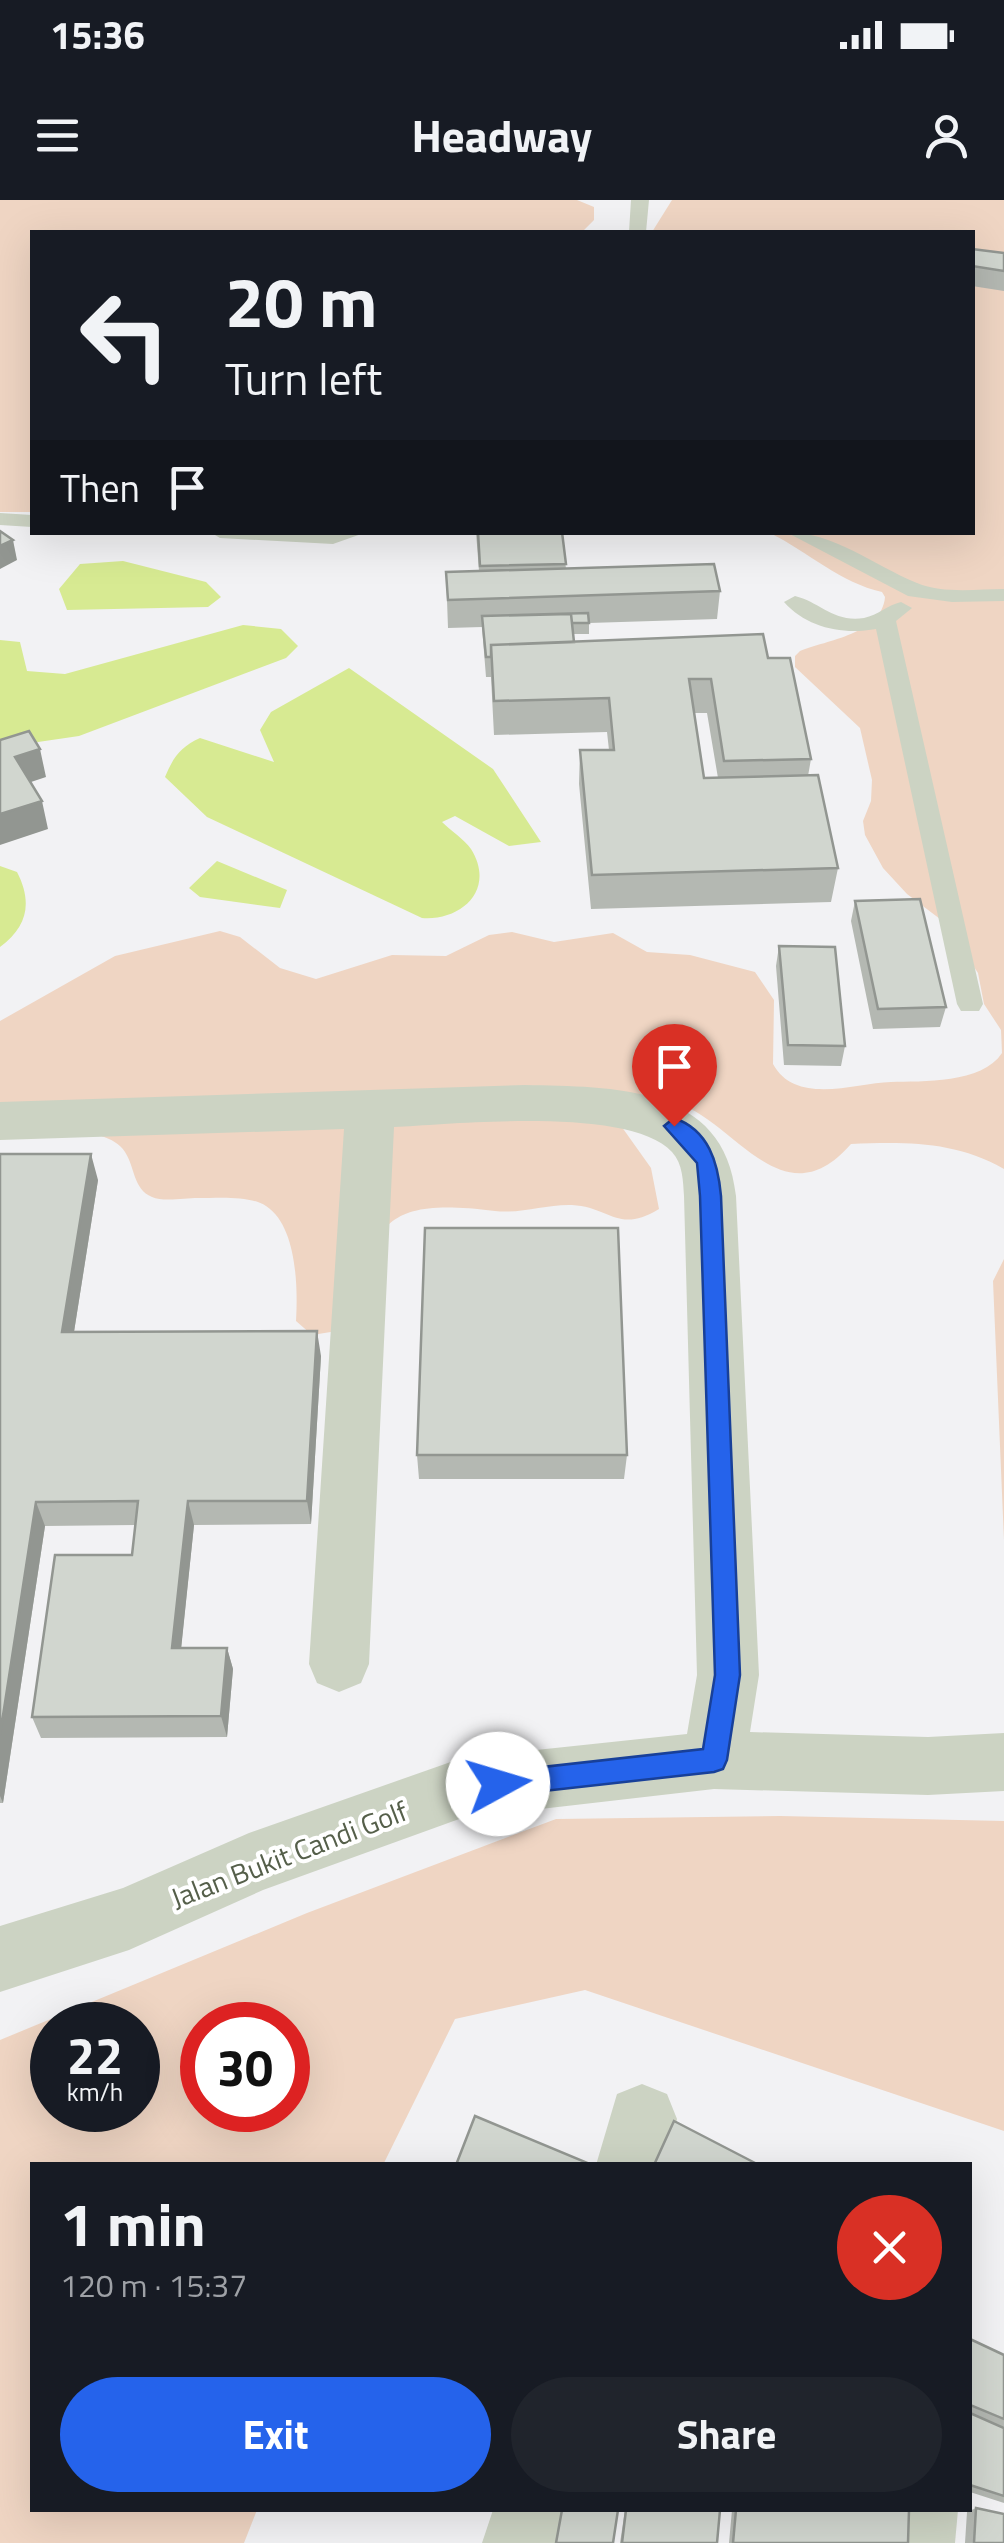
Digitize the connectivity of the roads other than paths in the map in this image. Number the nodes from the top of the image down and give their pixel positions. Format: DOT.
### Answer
graph roads {
  1 [pos="640,200"];
  2 [pos="638,230"];
  3 [pos="0,519"];
  4 [pos="30,521"];
  5 [pos="276,535"];
  6 [pos="344,535"];
  7 [pos="802,535"];
  8 [pos="916,591"];
  9 [pos="1004,595"];
  10 [pos="795,602"];
  11 [pos="884,620"];
  12 [pos="970,1004"];
  13 [pos="370,1110"];
  14 [pos="0,1121"];
  15 [pos="339,1664"];
  16 [pos="714,1760"];
  17 [pos="1004,1762"];
  18 [pos="0,1959"];
  19 [pos="531,2512"];
  20 [pos="920,2512"];
  21 [pos="521,2543"];
  22 [pos="916,2543"];
  1 -- 2 [label="lane"];
  3 -- 4 [label="lane"];
  5 -- 6 [label="lane"];
  7 -- 8 [label="lane"];
  8 -- 9 [label="lane"];
  8 -- 11 [label="lane"];
  10 -- 11 [label="lane"];
  11 -- 12 [label="lane"];
  13 -- 14 [label="street"];
  13 -- 15 [label="street"];
  13 -- 16 [label="street"];
  16 -- 17 [label="street, Jalan Bukit Candi Golf"];
  16 -- 18 [label="street, Jalan Bukit Candi Golf"];
  19 -- 21 [label="street"];
  20 -- 22 [label="street"];
}
